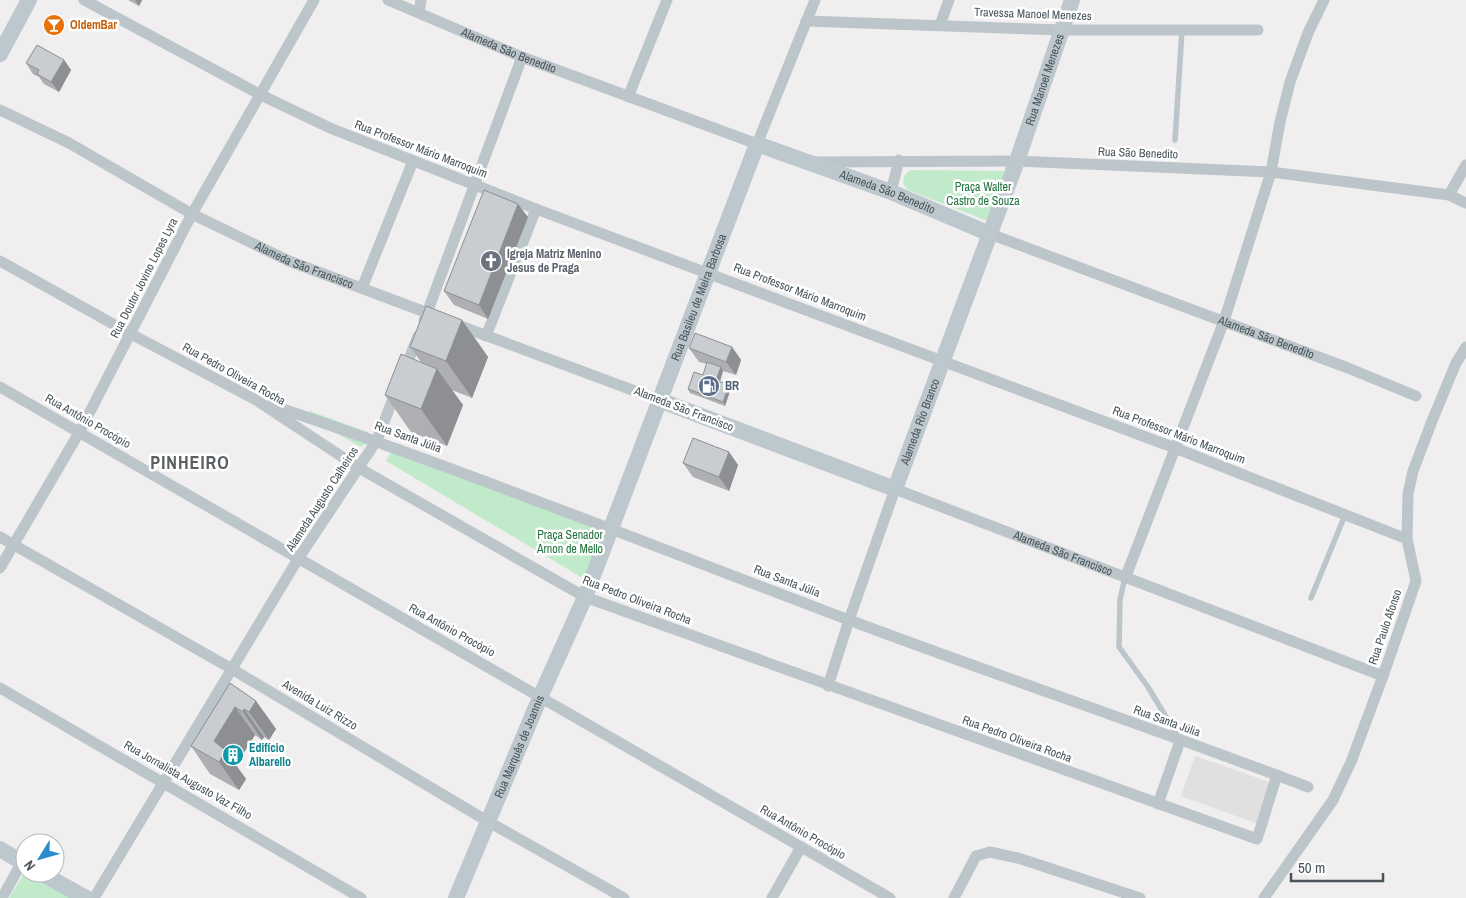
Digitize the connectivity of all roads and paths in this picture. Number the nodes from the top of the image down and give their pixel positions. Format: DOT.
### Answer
graph roads {
  1 [pos="29,0"];
  2 [pos="84,0"];
  3 [pos="314,0"];
  4 [pos="388,0"];
  5 [pos="421,0"];
  6 [pos="667,0"];
  7 [pos="815,0"];
  8 [pos="949,0"];
  9 [pos="1072,0"];
  10 [pos="1324,0"];
  11 [pos="418,13"];
  12 [pos="806,21"];
  13 [pos="940,25"];
  14 [pos="1062,30"];
  15 [pos="1182,30"];
  16 [pos="1258,30"];
  17 [pos="0,54"];
  18 [pos="522,57"];
  19 [pos="261,94"];
  20 [pos="628,97"];
  21 [pos="0,110"];
  22 [pos="1175,140"];
  23 [pos="756,144"];
  24 [pos="899,160"];
  25 [pos="413,161"];
  26 [pos="806,162"];
  27 [pos="1017,162"];
  28 [pos="1466,165"];
  29 [pos="1271,172"];
  30 [pos="474,184"];
  31 [pos="891,192"];
  32 [pos="1449,195"];
  33 [pos="1466,203"];
  34 [pos="536,209"];
  35 [pos="192,214"];
  36 [pos="990,234"];
  37 [pos="0,261"];
  38 [pos="707,271"];
  39 [pos="362,288"];
  40 [pos="427,313"];
  41 [pos="1224,321"];
  42 [pos="131,334"];
  43 [pos="486,336"];
  44 [pos="1466,346"];
  45 [pos="943,361"];
  46 [pos="0,386"];
  47 [pos="1416,396"];
  48 [pos="256,400"];
  49 [pos="659,400"];
  50 [pos="80,431"];
  51 [pos="377,440"];
  52 [pos="1175,448"];
  53 [pos="359,468"];
  54 [pos="896,489"];
  55 [pos="1345,515"];
  56 [pos="612,527"];
  57 [pos="0,537"];
  58 [pos="1406,539"];
  59 [pos="13,545"];
  60 [pos="298,559"];
  61 [pos="0,568"];
  62 [pos="1126,576"];
  63 [pos="585,597"];
  64 [pos="1311,598"];
  65 [pos="849,620"];
  66 [pos="232,669"];
  67 [pos="1383,676"];
  68 [pos="828,686"];
  69 [pos="0,688"];
  70 [pos="541,696"];
  71 [pos="1180,741"];
  72 [pos="1277,775"];
  73 [pos="164,782"];
  74 [pos="1308,787"];
  75 [pos="1158,804"];
  76 [pos="487,822"];
  77 [pos="801,847"];
  78 [pos="0,849"];
  79 [pos="15,858"];
  80 [pos="15,877"];
  81 [pos="59,883"];
  82 [pos="2,898"];
  83 [pos="86,898"];
  84 [pos="94,898"];
  85 [pos="362,898"];
  86 [pos="456,898"];
  87 [pos="624,898"];
  88 [pos="772,898"];
  89 [pos="890,898"];
  90 [pos="954,898"];
  91 [pos="1140,898"];
  92 [pos="1264,898"];
  1 -- 17 [label="street"];
  2 -- 19 [label="street, Rua Professor Mário Marroquim"];
  3 -- 19 [label="street, Rua Doutor Jovino Lopes Lyra"];
  4 -- 11 [label="street, Alameda São Benedito"];
  5 -- 11 [label="street"];
  6 -- 20 [label="street"];
  7 -- 12 [label="street, Rua Basileu de Meira Barbosa"];
  8 -- 13 [label="street"];
  9 -- 14 [label="street, Rua Manoel Menezes"];
  10 -- 29 [label="street"];
  11 -- 18 [label="street, Alameda São Benedito"];
  12 -- 13 [label="street, Travessa Manoel Menezes"];
  12 -- 23 [label="street, Rua Basileu de Meira Barbosa"];
  13 -- 14 [label="street, Travessa Manoel Menezes"];
  14 -- 15 [label="street, Travessa Manoel Menezes"];
  14 -- 27 [label="street, Rua Manoel Menezes"];
  15 -- 16 [label="street, Travessa Manoel Menezes"];
  15 -- 22 [label="lane"];
  18 -- 20 [label="street, Alameda São Benedito"];
  18 -- 30 [label="street, Alameda Augusto Calheiros"];
  19 -- 25 [label="street, Rua Professor Mário Marroquim"];
  19 -- 35 [label="street, Rua Doutor Jovino Lopes Lyra"];
  20 -- 23 [label="street, Alameda São Benedito"];
  21 -- 35 [label="street, Alameda São Francisco"];
  23 -- 26 [label="street, Alameda São Benedito"];
  23 -- 38 [label="street, Rua Basileu de Meira Barbosa"];
  24 -- 26 [label="street, Rua São Benedito"];
  24 -- 27 [label="street, Rua São Benedito"];
  24 -- 31 [label="street"];
  25 -- 30 [label="street, Rua Professor Mário Marroquim"];
  25 -- 39 [label="street"];
  26 -- 31 [label="street, Alameda São Benedito"];
  27 -- 29 [label="street, Rua São Benedito"];
  27 -- 36 [label="street, Alameda Rio Branco"];
  28 -- 32 [label="street"];
  29 -- 32 [label="street, Rua São Benedito"];
  29 -- 41 [label="street"];
  30 -- 34 [label="street, Rua Professor Mário Marroquim"];
  30 -- 40 [label="street, Alameda Augusto Calheiros"];
  31 -- 36 [label="street, Alameda São Benedito"];
  32 -- 33 [label="street, Rua São Benedito"];
  34 -- 38 [label="street, Rua Professor Mário Marroquim"];
  34 -- 43 [label="street"];
  35 -- 39 [label="street, Alameda São Francisco"];
  35 -- 42 [label="street, Rua Doutor Jovino Lopes Lyra"];
  36 -- 41 [label="street, Alameda São Benedito"];
  36 -- 45 [label="street, Alameda Rio Branco"];
  37 -- 42 [label="street, Rua Pedro Oliveira Rocha"];
  38 -- 45 [label="street, Rua Professor Mário Marroquim"];
  38 -- 49 [label="street, Rua Basileu de Meira Barbosa"];
  39 -- 40 [label="street, Alameda São Francisco"];
  40 -- 43 [label="street, Alameda São Francisco"];
  40 -- 51 [label="street, Alameda Augusto Calheiros"];
  41 -- 47 [label="street, Alameda São Benedito"];
  41 -- 52 [label="street"];
  42 -- 48 [label="street, Rua Pedro Oliveira Rocha"];
  42 -- 50 [label="street, Rua Doutor Jovino Lopes Lyra"];
  43 -- 49 [label="street, Alameda São Francisco"];
  44 -- 58 [label="street, Rua Paulo Afonso"];
  45 -- 52 [label="street, Rua Professor Mário Marroquim"];
  45 -- 54 [label="street, Alameda Rio Branco"];
  46 -- 50 [label="street, Rua Antônio Procópio"];
  48 -- 51 [label="street, Rua Santa Júlia"];
  48 -- 53 [label="street, Rua Pedro Oliveira Rocha"];
  49 -- 54 [label="street, Alameda São Francisco"];
  49 -- 56 [label="street, Rua Basileu de Meira Barbosa"];
  50 -- 59 [label="street, Rua Doutor Jovino Lopes Lyra"];
  50 -- 60 [label="street, Rua Antônio Procópio"];
  51 -- 53 [label="street, Alameda Augusto Calheiros"];
  51 -- 56 [label="street, Rua Santa Júlia"];
  52 -- 55 [label="street, Rua Professor Mário Marroquim"];
  52 -- 62 [label="street"];
  53 -- 60 [label="street, Alameda Augusto Calheiros"];
  53 -- 63 [label="street, Rua Pedro Oliveira Rocha"];
  54 -- 62 [label="street, Alameda São Francisco"];
  54 -- 65 [label="street, Alameda Rio Branco"];
  55 -- 58 [label="street, Rua Professor Mário Marroquim"];
  55 -- 64 [label="lane"];
  56 -- 63 [label="street, Rua Basileu de Meira Barbosa"];
  56 -- 65 [label="street, Rua Santa Júlia"];
  57 -- 59 [label="street, Avenida Luiz Rizzo"];
  58 -- 67 [label="street, Rua Paulo Afonso"];
  59 -- 61 [label="street, Rua Doutor Jovino Lopes Lyra"];
  59 -- 66 [label="street, Avenida Luiz Rizzo"];
  60 -- 66 [label="street, Alameda Augusto Calheiros"];
  60 -- 70 [label="street, Rua Antônio Procópio"];
  62 -- 67 [label="street, Alameda São Francisco"];
  62 -- 71 [label="lane"];
  63 -- 68 [label="street, Rua Pedro Oliveira Rocha"];
  63 -- 70 [label="street, Rua Marquês de Joannis"];
  65 -- 68 [label="street, Alameda Rio Branco"];
  65 -- 71 [label="street, Rua Santa Júlia"];
  66 -- 73 [label="street, Alameda Augusto Calheiros"];
  66 -- 76 [label="street, Avenida Luiz Rizzo"];
  67 -- 92 [label="street, Rua Paulo Afonso"];
  68 -- 75 [label="street, Rua Pedro Oliveira Rocha"];
  69 -- 73 [label="street, Rua Jornalista Augusto Vaz Filho"];
  70 -- 76 [label="street, Rua Marquês de Joannis"];
  70 -- 77 [label="street, Rua Antônio Procópio"];
  71 -- 72 [label="street, Rua Santa Júlia"];
  71 -- 75 [label="street"];
  72 -- 74 [label="street, Rua Santa Júlia"];
  72 -- 75 [label="street, Rua Pedro Oliveira Rocha"];
  73 -- 84 [label="street, Alameda Augusto Calheiros"];
  73 -- 85 [label="street, Rua Jornalista Augusto Vaz Filho"];
  76 -- 86 [label="street, Rua Marquês de Joannis"];
  76 -- 87 [label="street, Avenida Luiz Rizzo"];
  77 -- 88 [label="street"];
  77 -- 89 [label="street, Rua Antônio Procópio"];
  78 -- 79 [label="street"];
  80 -- 82 [label="street"];
  81 -- 83 [label="street"];
  90 -- 91 [label="street"];
}
